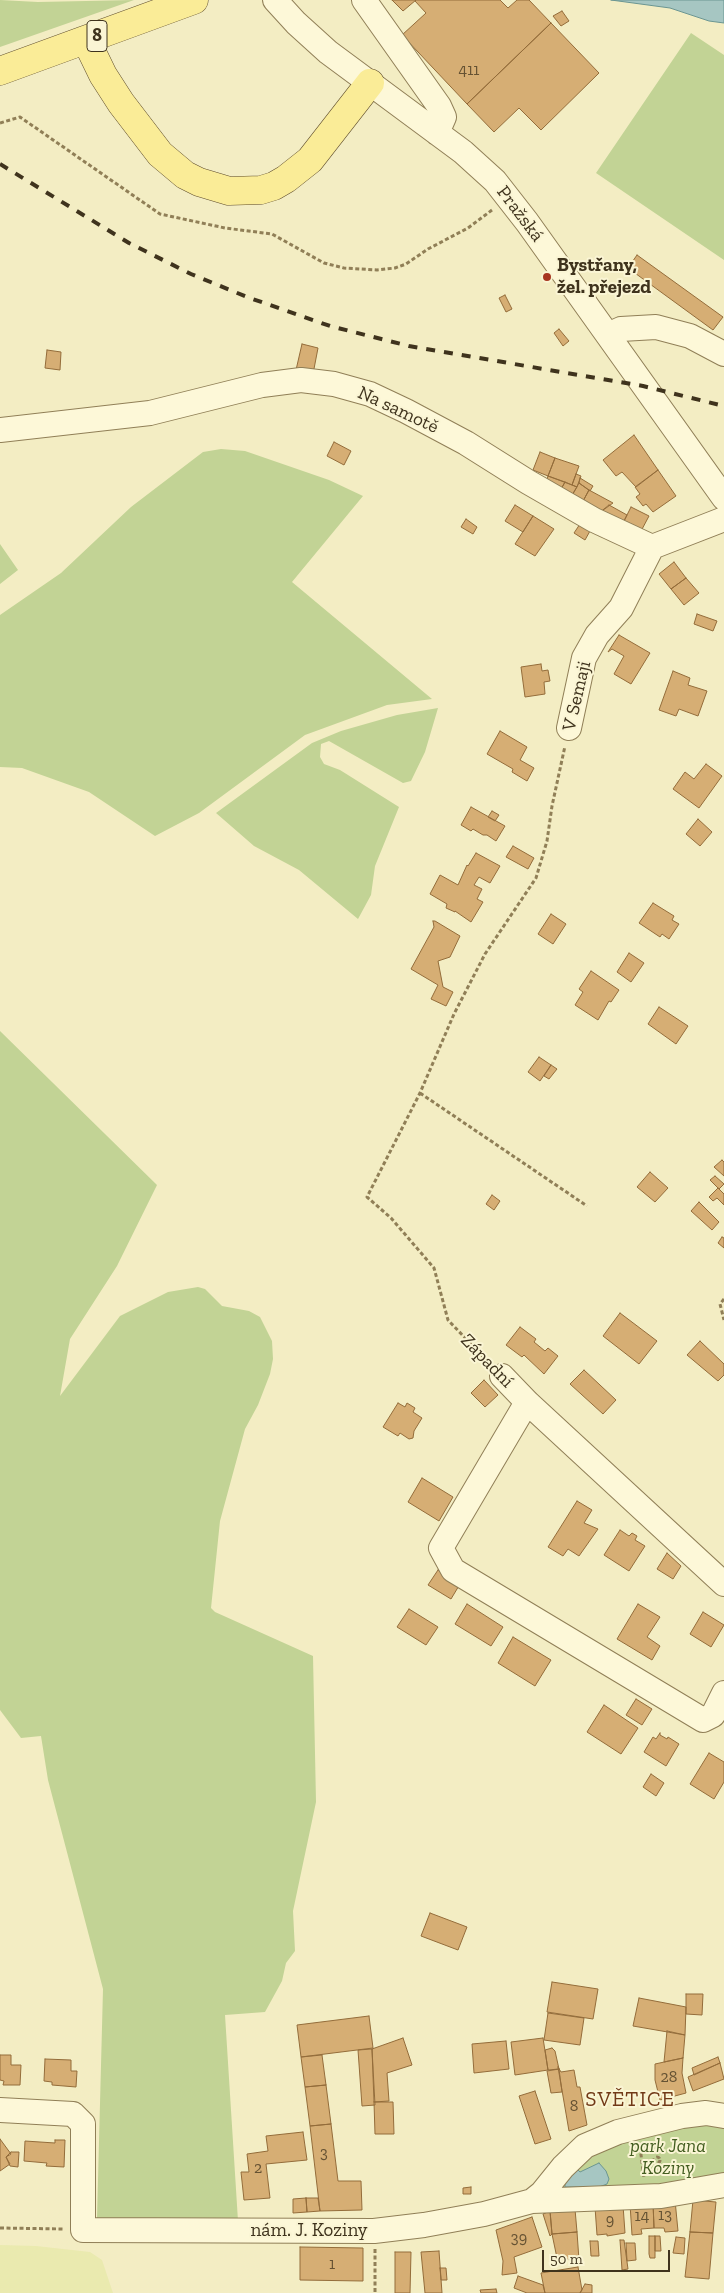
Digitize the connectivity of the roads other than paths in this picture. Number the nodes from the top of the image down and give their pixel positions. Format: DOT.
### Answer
graph roads {
  1 [pos="194,0"];
  2 [pos="275,0"];
  3 [pos="364,0"];
  4 [pos="86,40"];
  5 [pos="0,71"];
  6 [pos="370,83"];
  7 [pos="437,133"];
  8 [pos="608,335"];
  9 [pos="724,354"];
  10 [pos="0,430"];
  11 [pos="723,494"];
  12 [pos="724,519"];
  13 [pos="652,547"];
  14 [pos="569,728"];
  15 [pos="502,1376"];
  16 [pos="527,1402"];
  17 [pos="724,1584"];
  18 [pos="724,1693"];
  19 [pos="0,2110"];
  20 [pos="724,2116"];
  21 [pos="724,2185"];
  22 [pos="532,2201"];
  1 -- 4 [label="main road, 8"];
  2 -- 6 [label="street, Pražská"];
  3 -- 7 [label="street"];
  4 -- 5 [label="main road, 8"];
  4 -- 6 [label="main road"];
  6 -- 7 [label="street, Pražská"];
  7 -- 8 [label="street, Pražská"];
  8 -- 9 [label="street"];
  8 -- 11 [label="street, Pražská"];
  10 -- 13 [label="street, Na samotě"];
  12 -- 13 [label="street"];
  13 -- 14 [label="street, V Semaji"];
  15 -- 16 [label="street, Západní"];
  16 -- 17 [label="street, Západní"];
  16 -- 18 [label="street"];
  19 -- 22 [label="street, nám. J. Koziny"];
  20 -- 22 [label="street"];
  21 -- 22 [label="street, nám. J. Koziny"];
}
